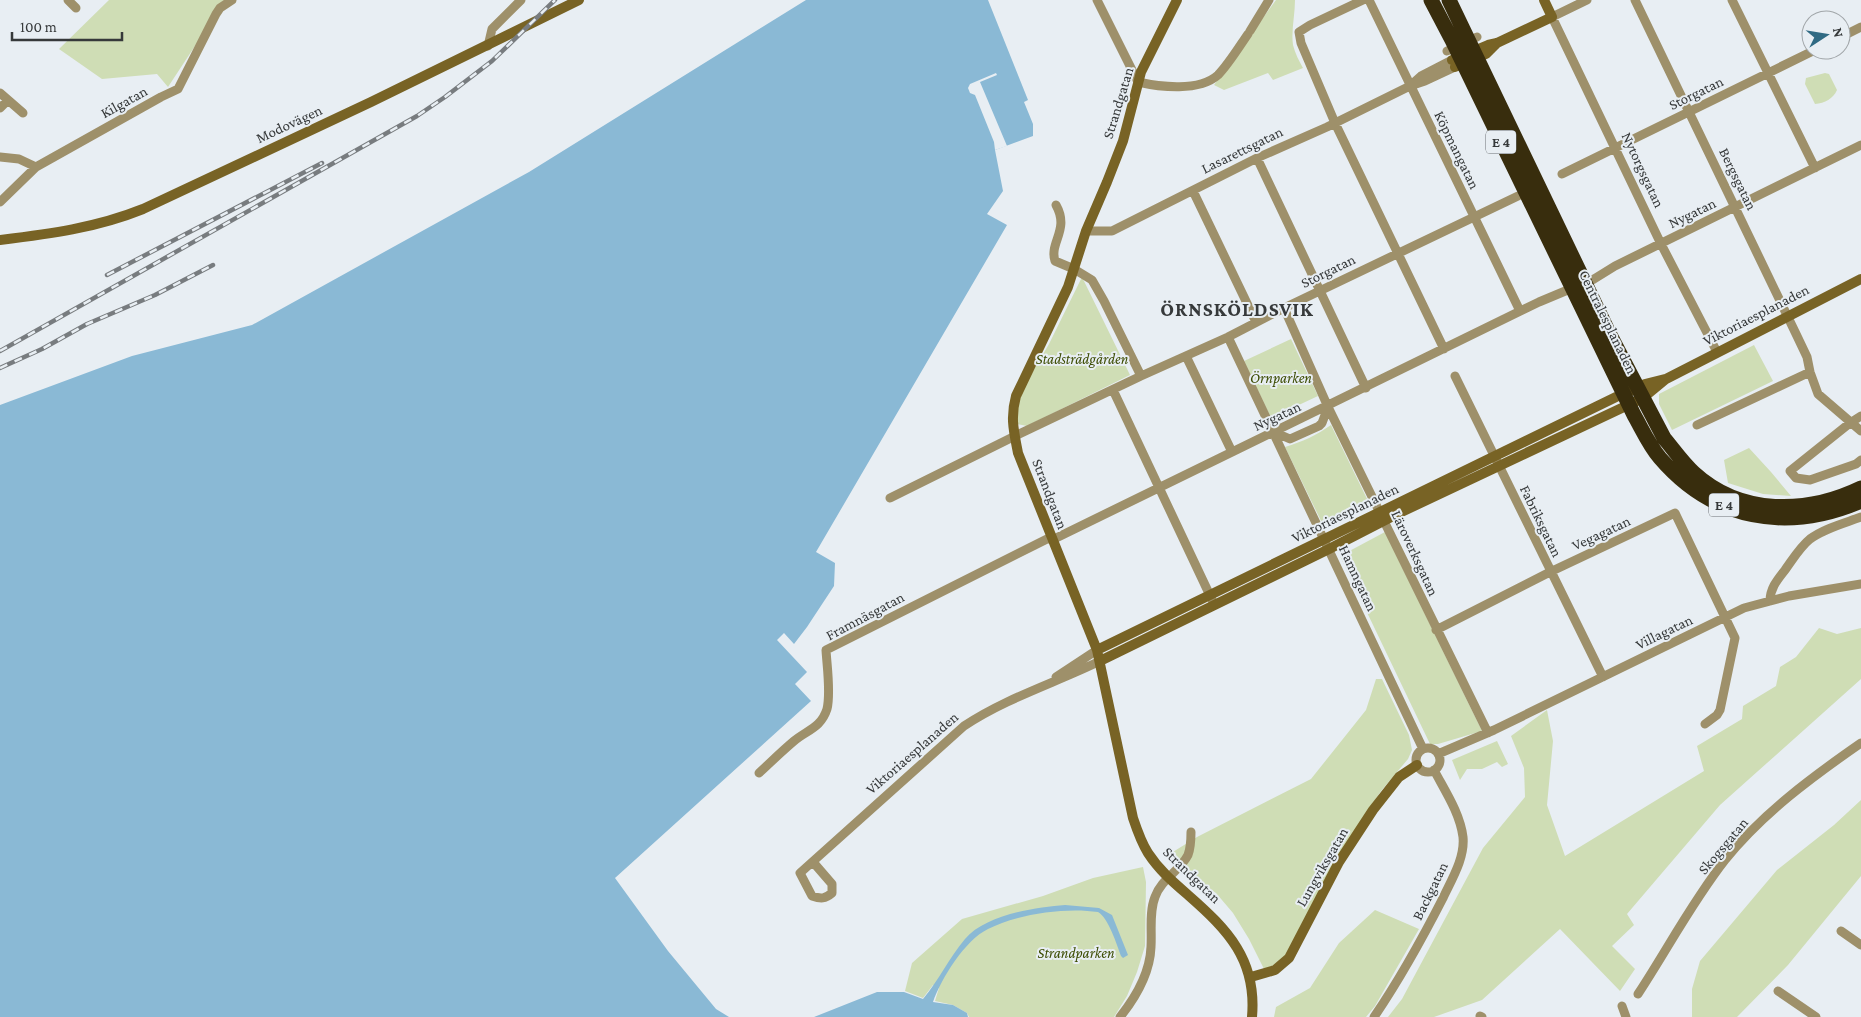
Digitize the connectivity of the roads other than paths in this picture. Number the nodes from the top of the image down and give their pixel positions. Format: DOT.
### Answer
graph roads {
  1 [pos="68,0"];
  2 [pos="232,0"];
  3 [pos="521,0"];
  4 [pos="579,0"];
  5 [pos="1098,0"];
  6 [pos="1176,0"];
  7 [pos="1270,0"];
  8 [pos="1363,0"];
  9 [pos="1368,0"];
  10 [pos="1431,0"];
  11 [pos="1449,0"];
  12 [pos="1544,0"];
  13 [pos="1587,0"];
  14 [pos="1635,0"];
  15 [pos="1732,0"];
  16 [pos="76,8"];
  17 [pos="1552,17"];
  18 [pos="488,46"];
  19 [pos="1463,53"];
  20 [pos="1801,57"];
  21 [pos="1768,74"];
  22 [pos="1138,82"];
  23 [pos="1410,86"];
  24 [pos="0,93"];
  25 [pos="8,100"];
  26 [pos="0,108"];
  27 [pos="1690,112"];
  28 [pos="23,113"];
  29 [pos="1335,123"];
  30 [pos="1861,145"];
  31 [pos="1616,148"];
  32 [pos="0,157"];
  33 [pos="1257,158"];
  34 [pos="36,167"];
  35 [pos="1814,168"];
  36 [pos="1562,174"];
  37 [pos="1193,190"];
  38 [pos="1518,196"];
  39 [pos="0,202"];
  40 [pos="1056,205"];
  41 [pos="1736,206"];
  42 [pos="1474,216"];
  43 [pos="1086,231"];
  44 [pos="0,240"];
  45 [pos="1661,244"];
  46 [pos="1397,253"];
  47 [pos="1074,269"];
  48 [pos="1861,280"];
  49 [pos="1577,283"];
  50 [pos="1320,291"];
  51 [pos="1284,308"];
  52 [pos="1520,311"];
  53 [pos="1788,316"];
  54 [pos="1256,322"];
  55 [pos="1228,337"];
  56 [pos="1444,349"];
  57 [pos="1716,352"];
  58 [pos="1186,356"];
  59 [pos="1810,372"];
  60 [pos="1141,376"];
  61 [pos="1455,376"];
  62 [pos="1366,388"];
  63 [pos="1113,390"];
  64 [pos="1640,393"];
  65 [pos="1626,399"];
  66 [pos="1328,407"];
  67 [pos="1861,416"];
  68 [pos="1850,422"];
  69 [pos="1697,426"];
  70 [pos="1861,431"];
  71 [pos="1274,432"];
  72 [pos="1020,435"];
  73 [pos="1232,452"];
  74 [pos="1861,460"];
  75 [pos="1497,461"];
  76 [pos="1158,487"];
  77 [pos="1861,488"];
  78 [pos="890,498"];
  79 [pos="1861,501"];
  80 [pos="1382,516"];
  81 [pos="1861,517"];
  82 [pos="1052,538"];
  83 [pos="1327,545"];
  84 [pos="1550,572"];
  85 [pos="1861,584"];
  86 [pos="1212,600"];
  87 [pos="1770,600"];
  88 [pos="1725,617"];
  89 [pos="1436,630"];
  90 [pos="1097,650"];
  91 [pos="1100,662"];
  92 [pos="1602,677"];
  93 [pos="1044,686"];
  94 [pos="1705,724"];
  95 [pos="1488,733"];
  96 [pos="1861,743"];
  97 [pos="1424,749"];
  98 [pos="1438,754"];
  99 [pos="1417,765"];
  100 [pos="1434,770"];
  101 [pos="760,773"];
  102 [pos="1191,832"];
  103 [pos="813,862"];
  104 [pos="1168,877"];
  105 [pos="1841,931"];
  106 [pos="1861,945"];
  107 [pos="1251,977"];
  108 [pos="1778,991"];
  109 [pos="1638,994"];
  110 [pos="1622,1006"];
  111 [pos="1120,1017"];
  112 [pos="1252,1017"];
  113 [pos="1374,1017"];
  114 [pos="1626,1017"];
  115 [pos="1816,1017"];
  1 -- 16 [label="street"];
  2 -- 34 [label="street, Kilgatan"];
  3 -- 18 [label="street"];
  4 -- 18 [label="main road, Modovägen"];
  5 -- 22 [label="street"];
  6 -- 22 [label="main road, Strandgatan"];
  7 -- 22 [label="street"];
  8 -- 29 [label="street"];
  9 -- 23 [label="street, Köpmangatan"];
  10 -- 19 [label="highway, Centralesplanaden / E 4"];
  11 -- 19 [label="highway, Centralesplanaden / E 4"];
  12 -- 17 [label="main road, Nytorgsgatan"];
  13 -- 17 [label="street, Lasarettsgatan"];
  14 -- 27 [label="street, Bergsgatan"];
  15 -- 21 [label="street"];
  17 -- 19 [label="main road, Lasarettsgatan"];
  17 -- 31 [label="street, Nytorgsgatan"];
  18 -- 44 [label="main road, Modovägen"];
  19 -- 23 [label="street, Lasarettsgatan"];
  19 -- 49 [label="highway, Centralesplanaden / E 4"];
  20 -- 21 [label="street, Storgatan"];
  21 -- 27 [label="street, Storgatan"];
  21 -- 35 [label="street"];
  22 -- 43 [label="main road, Strandgatan"];
  23 -- 29 [label="street, Lasarettsgatan"];
  23 -- 42 [label="street, Köpmangatan"];
  24 -- 25 [label="street"];
  25 -- 26 [label="street"];
  25 -- 28 [label="street"];
  27 -- 31 [label="street, Storgatan"];
  27 -- 41 [label="street, Bergsgatan"];
  29 -- 33 [label="street, Lasarettsgatan"];
  29 -- 46 [label="street"];
  30 -- 35 [label="street, Nygatan"];
  31 -- 36 [label="street, Storgatan"];
  31 -- 45 [label="street, Nytorgsgatan"];
  32 -- 34 [label="street"];
  33 -- 37 [label="street, Lasarettsgatan"];
  33 -- 50 [label="street"];
  34 -- 39 [label="street, Kilgatan"];
  35 -- 41 [label="street, Nygatan"];
  37 -- 43 [label="street, Lasarettsgatan"];
  37 -- 54 [label="street"];
  38 -- 42 [label="street, Storgatan"];
  40 -- 47 [label="street"];
  41 -- 45 [label="street, Nygatan"];
  41 -- 53 [label="street, Bergsgatan"];
  42 -- 46 [label="street, Storgatan"];
  42 -- 52 [label="street, Köpmangatan"];
  43 -- 47 [label="main road, Strandgatan"];
  45 -- 49 [label="street, Nygatan"];
  45 -- 57 [label="street, Nytorgsgatan"];
  46 -- 50 [label="street, Storgatan"];
  46 -- 56 [label="street"];
  47 -- 60 [label="street"];
  47 -- 72 [label="main road, Strandgatan"];
  48 -- 53 [label="main road, Viktoriaesplanaden"];
  49 -- 52 [label="street, Nygatan"];
  49 -- 64 [label="highway, Centralesplanaden / E 4"];
  49 -- 65 [label="highway, Centralesplanaden / E 4"];
  50 -- 51 [label="street, Storgatan"];
  50 -- 62 [label="street"];
  51 -- 54 [label="street, Storgatan"];
  51 -- 66 [label="street, Läroverksgatan"];
  52 -- 56 [label="street, Nygatan"];
  53 -- 57 [label="main road, Viktoriaesplanaden"];
  53 -- 59 [label="street, Bergsgatan"];
  54 -- 55 [label="street, Storgatan"];
  55 -- 58 [label="street, Storgatan"];
  55 -- 71 [label="street, Hamngatan"];
  56 -- 62 [label="street, Nygatan"];
  57 -- 64 [label="main road, Viktoriaesplanaden"];
  58 -- 60 [label="street, Storgatan"];
  58 -- 73 [label="street"];
  59 -- 68 [label="street, Bergsgatan"];
  59 -- 69 [label="street"];
  60 -- 63 [label="street, Storgatan"];
  61 -- 75 [label="street, Fabriksgatan"];
  62 -- 66 [label="street, Nygatan"];
  63 -- 72 [label="street, Storgatan"];
  63 -- 76 [label="street"];
  64 -- 65 [label="main road, Viktoriaesplanaden"];
  64 -- 77 [label="highway, Centralesplanaden / E 4"];
  65 -- 75 [label="main road, Viktoriaesplanaden"];
  65 -- 79 [label="highway, Centralesplanaden / E 4"];
  66 -- 71 [label="street, Nygatan"];
  66 -- 71 [label="street"];
  66 -- 80 [label="street, Läroverksgatan"];
  67 -- 68 [label="street"];
  68 -- 70 [label="street, Bergsgatan"];
  68 -- 74 [label="street"];
  71 -- 73 [label="street, Nygatan"];
  71 -- 83 [label="street, Hamngatan"];
  72 -- 78 [label="street, Storgatan"];
  72 -- 82 [label="main road, Strandgatan"];
  73 -- 76 [label="street, Nygatan"];
  75 -- 80 [label="main road, Viktoriaesplanaden"];
  75 -- 84 [label="street, Fabriksgatan"];
  76 -- 82 [label="street, Nygatan"];
  76 -- 86 [label="street"];
  80 -- 83 [label="main road, Viktoriaesplanaden"];
  80 -- 89 [label="street, Läroverksgatan"];
  81 -- 87 [label="street"];
  82 -- 90 [label="main road, Strandgatan"];
  82 -- 101 [label="street, Framnäsgatan"];
  83 -- 86 [label="main road, Viktoriaesplanaden"];
  83 -- 97 [label="street, Hamngatan"];
  84 -- 88 [label="street, Vegagatan"];
  84 -- 89 [label="street, Vegagatan"];
  84 -- 92 [label="street, Fabriksgatan"];
  85 -- 87 [label="street, Villagatan"];
  86 -- 90 [label="main road, Viktoriaesplanaden"];
  86 -- 91 [label="main road, Viktoriaesplanaden"];
  87 -- 88 [label="street, Villagatan"];
  88 -- 92 [label="street, Villagatan"];
  88 -- 94 [label="street"];
  89 -- 95 [label="street, Läroverksgatan"];
  90 -- 91 [label="main road, Strandgatan"];
  90 -- 93 [label="street, Viktoriaesplanaden"];
  91 -- 93 [label="street, Viktoriaesplanaden"];
  91 -- 104 [label="main road, Strandgatan"];
  92 -- 95 [label="street, Villagatan"];
  93 -- 103 [label="street, Viktoriaesplanaden"];
  95 -- 98 [label="street"];
  96 -- 109 [label="street, Skogsgatan"];
  97 -- 98 [label="street"];
  97 -- 99 [label="street"];
  98 -- 100 [label="street"];
  99 -- 100 [label="street"];
  99 -- 107 [label="main road, Lungviksgatan"];
  100 -- 113 [label="street, Backgatan"];
  102 -- 104 [label="street"];
  104 -- 107 [label="main road, Strandgatan"];
  104 -- 111 [label="street"];
  105 -- 106 [label="street"];
  107 -- 112 [label="main road, Strandgatan"];
  108 -- 115 [label="street"];
  110 -- 114 [label="street"];
}
